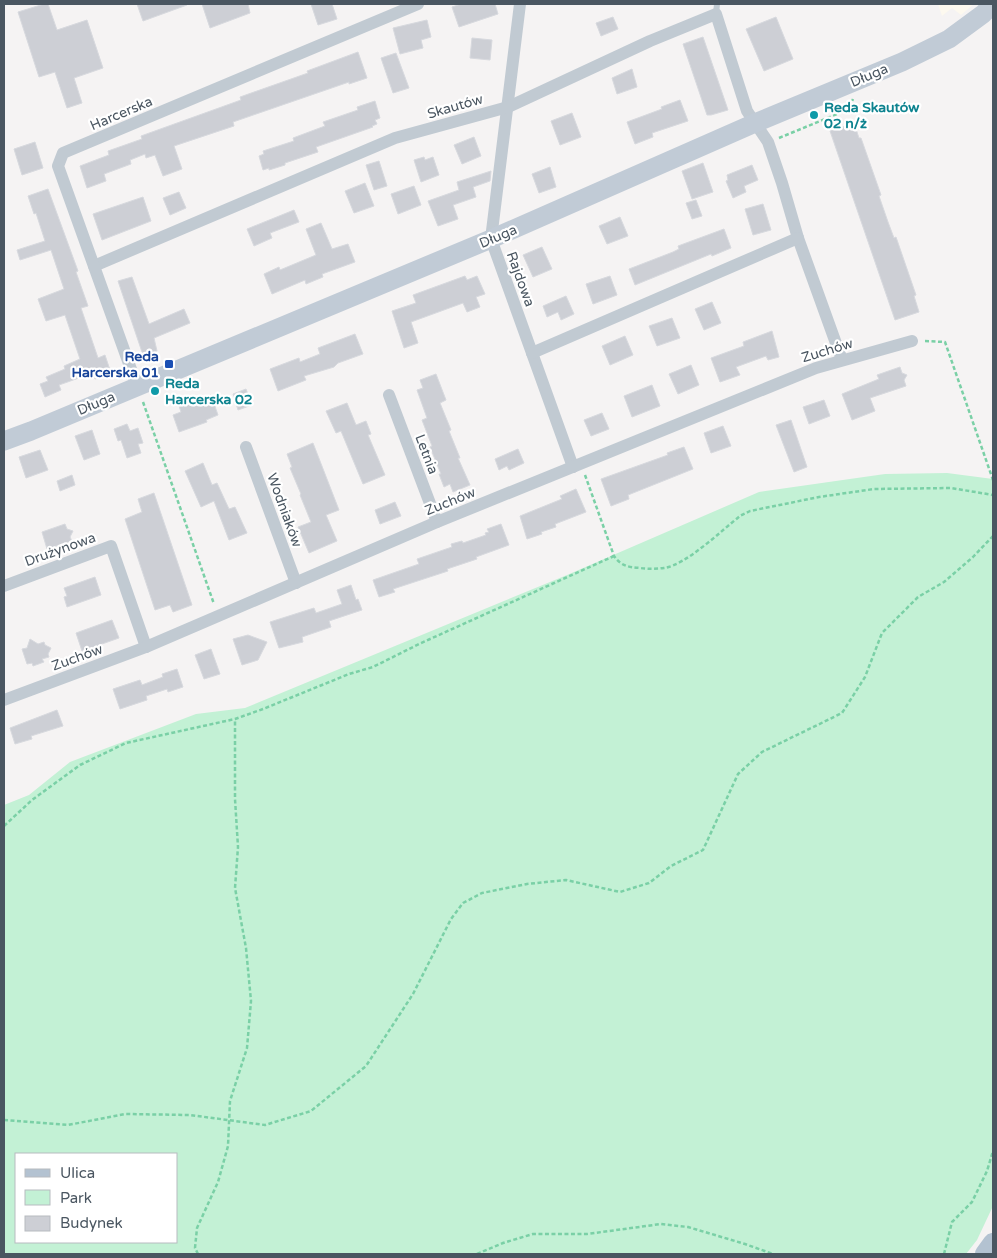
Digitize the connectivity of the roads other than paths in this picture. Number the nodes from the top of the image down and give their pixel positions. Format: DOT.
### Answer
graph roads {
  1 [pos="418,4"];
  2 [pos="520,4"];
  3 [pos="716,9"];
  4 [pos="990,14"];
  5 [pos="508,107"];
  6 [pos="755,123"];
  7 [pos="798,238"];
  8 [pos="491,239"];
  9 [pos="94,266"];
  10 [pos="912,341"];
  11 [pos="532,353"];
  12 [pos="842,360"];
  13 [pos="137,386"];
  14 [pos="389,396"];
  15 [pos="4,441"];
  16 [pos="246,447"];
  17 [pos="577,465"];
  18 [pos="437,522"];
  19 [pos="296,583"];
  20 [pos="4,586"];
  21 [pos="146,648"];
  22 [pos="4,700"];
  23 [pos="993,1243"];
  24 [pos="985,1254"];
  1 -- 9 [label="street, Harcerska"];
  2 -- 5 [label="street, Rajdowa"];
  3 -- 5 [label="street, Skautów"];
  3 -- 6 [label="street, Skautów"];
  4 -- 6 [label="street, Długa"];
  5 -- 8 [label="street, Rajdowa"];
  5 -- 9 [label="street, Skautów"];
  6 -- 7 [label="street, Skautów"];
  6 -- 8 [label="street, Długa"];
  7 -- 11 [label="street"];
  7 -- 12 [label="street, Skautów"];
  8 -- 11 [label="street, Rajdowa"];
  8 -- 13 [label="street, Długa"];
  9 -- 13 [label="street, Harcerska"];
  10 -- 12 [label="street, Zuchów"];
  11 -- 17 [label="street, Rajdowa"];
  12 -- 17 [label="street, Zuchów"];
  13 -- 15 [label="street, Długa"];
  14 -- 18 [label="street, Letnia"];
  16 -- 19 [label="street, Wodniaków"];
  17 -- 18 [label="street, Zuchów"];
  18 -- 19 [label="street, Zuchów"];
  19 -- 21 [label="street, Zuchów"];
  20 -- 21 [label="street, Drużynowa"];
  21 -- 22 [label="street, Zuchów"];
  23 -- 24 [label="main road"];
}
